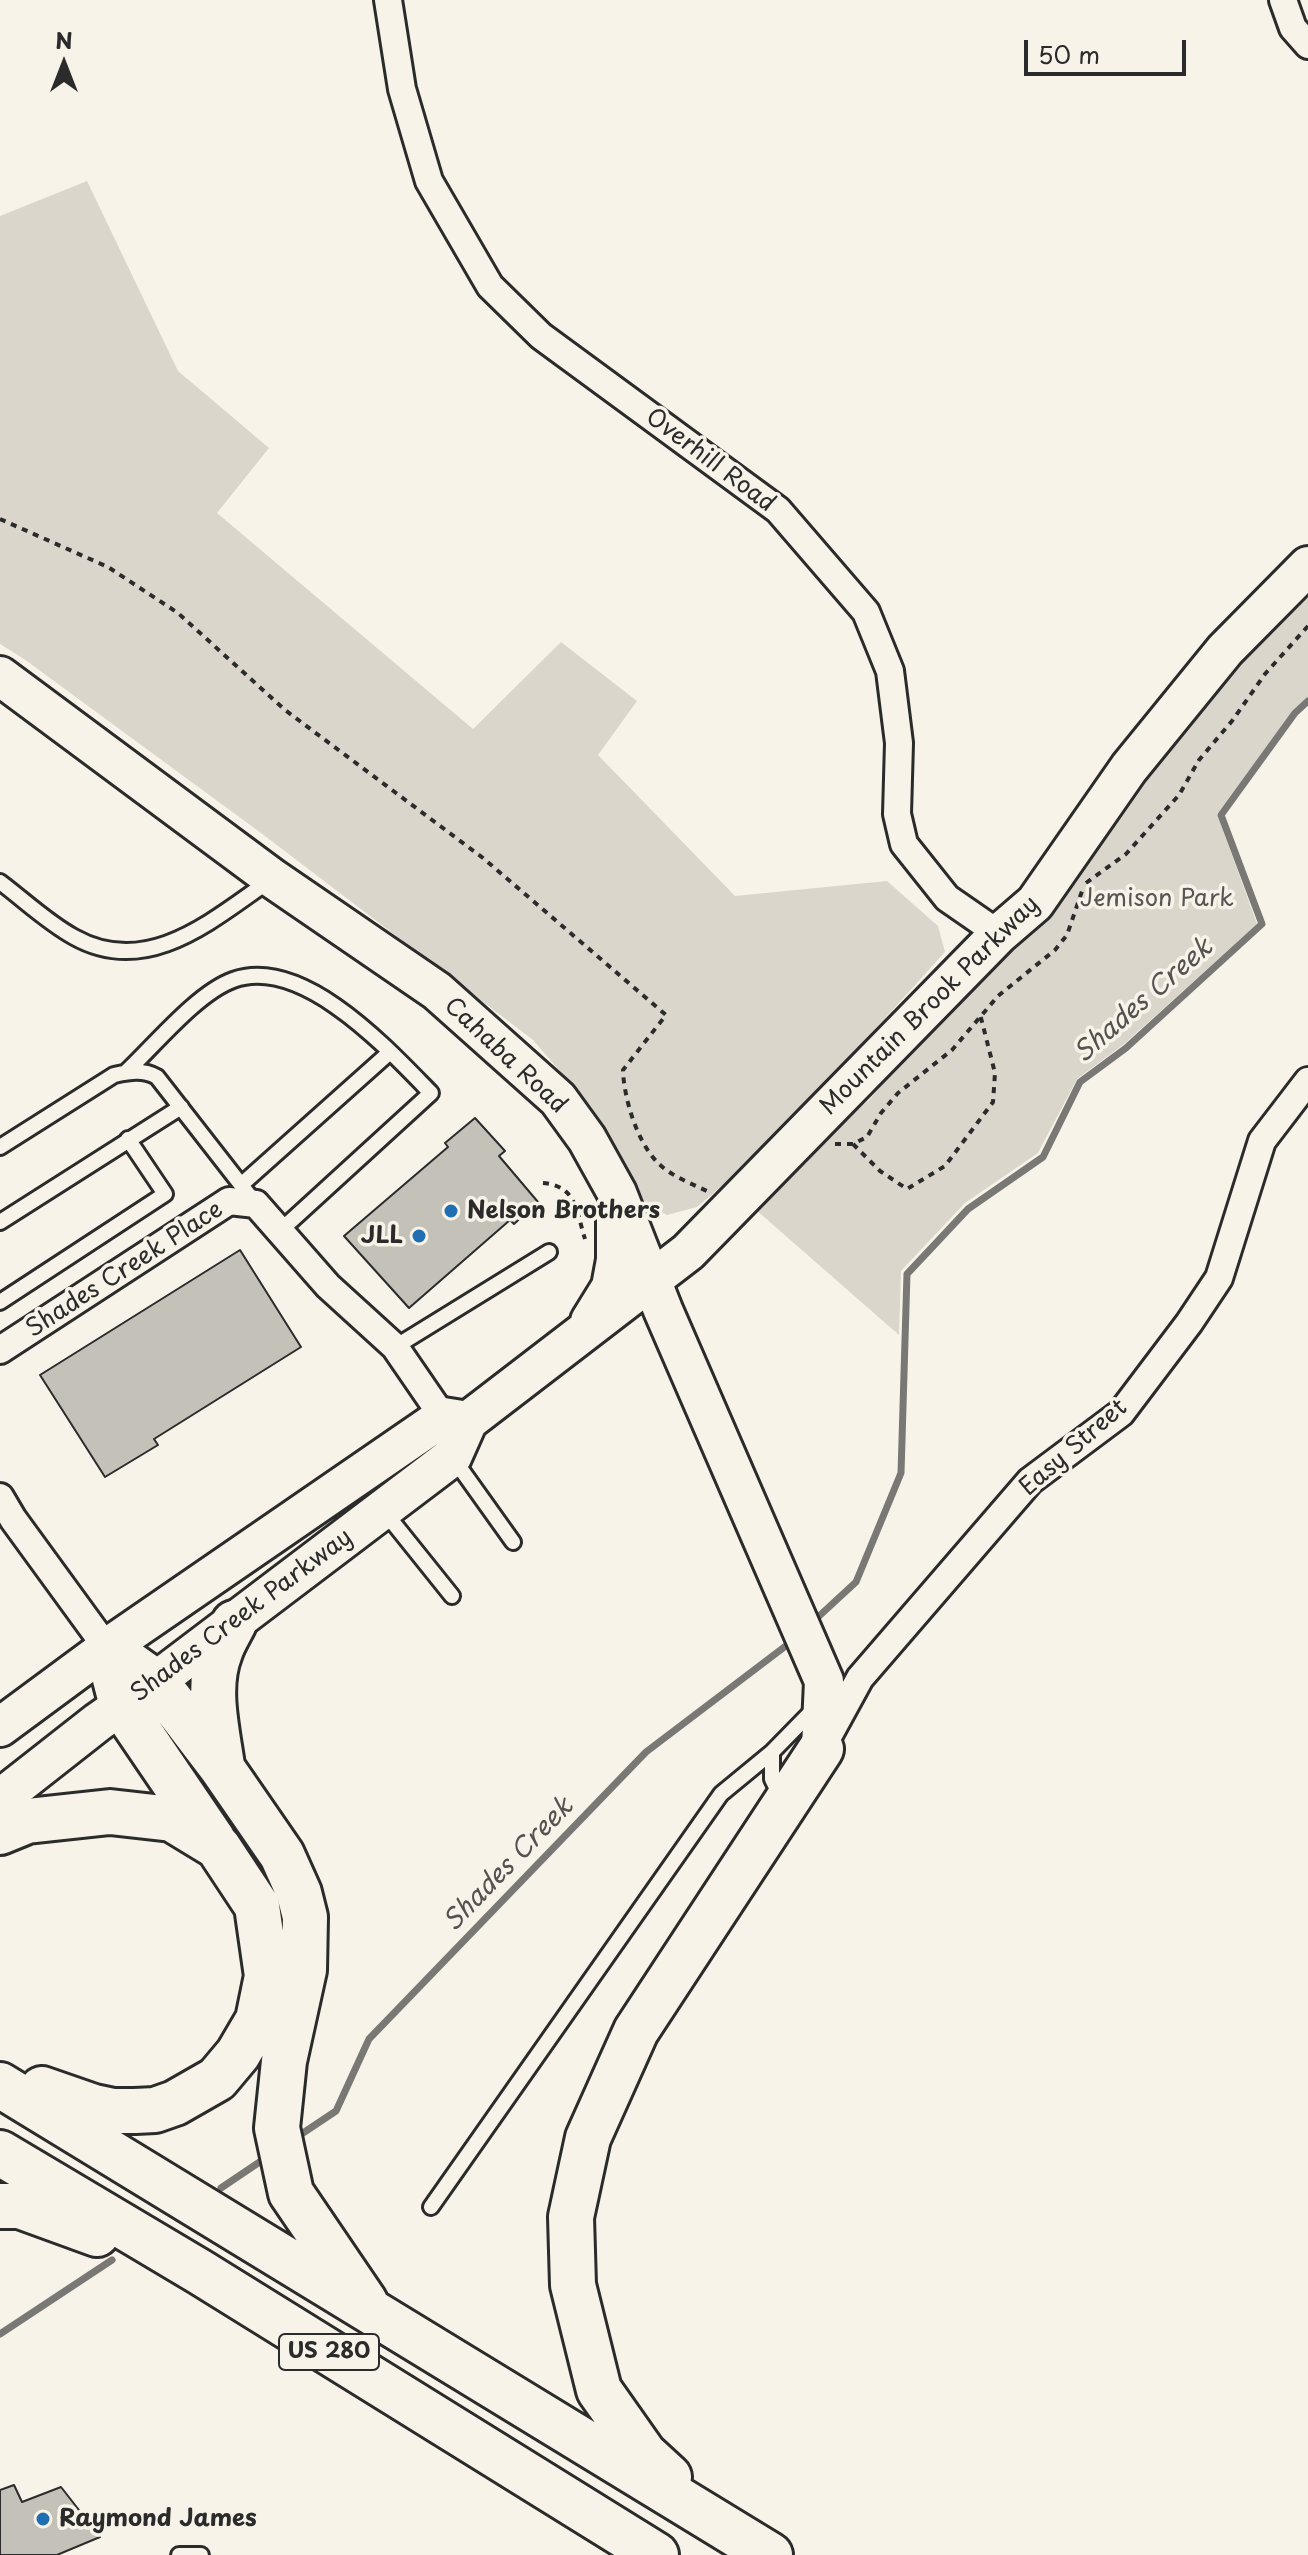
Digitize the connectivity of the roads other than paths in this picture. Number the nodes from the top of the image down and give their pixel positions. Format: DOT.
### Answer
graph roads {
  1 [pos="388,0"];
  2 [pos="1283,0"];
  3 [pos="1308,45"];
  4 [pos="1308,566"];
  5 [pos="0,676"];
  6 [pos="272,878"];
  7 [pos="0,882"];
  8 [pos="999,934"];
  9 [pos="390,1052"];
  10 [pos="126,1072"];
  11 [pos="1308,1081"];
  12 [pos="181,1107"];
  13 [pos="128,1139"];
  14 [pos="0,1147"];
  15 [pos="617,1193"];
  16 [pos="249,1194"];
  17 [pos="0,1222"];
  18 [pos="280,1231"];
  19 [pos="549,1252"];
  20 [pos="652,1278"];
  21 [pos="0,1302"];
  22 [pos="582,1334"];
  23 [pos="395,1347"];
  24 [pos="0,1350"];
  25 [pos="456,1419"];
  26 [pos="452,1457"];
  27 [pos="383,1510"];
  28 [pos="4,1515"];
  29 [pos="513,1542"];
  30 [pos="452,1596"];
  31 [pos="234,1623"];
  32 [pos="107,1648"];
  33 [pos="139,1694"];
  34 [pos="823,1700"];
  35 [pos="0,1727"];
  36 [pos="821,1749"];
  37 [pos="772,1752"];
  38 [pos="222,1768"];
  39 [pos="0,1799"];
  40 [pos="787,1801"];
  41 [pos="0,1832"];
  42 [pos="218,1847"];
  43 [pos="0,2073"];
  44 [pos="0,2085"];
  45 [pos="0,2153"];
  46 [pos="0,2206"];
  47 [pos="431,2207"];
  48 [pos="200,2272"];
  49 [pos="373,2314"];
  50 [pos="721,2525"];
  51 [pos="179,2555"];
  52 [pos="201,2555"];
  53 [pos="656,2555"];
  54 [pos="770,2555"];
  1 -- 8 [label="street, Overhill Road"];
  2 -- 3 [label="street"];
  4 -- 8 [label="main road, Mountain Brook Parkway"];
  5 -- 6 [label="main road, Cahaba Road"];
  6 -- 7 [label="lane"];
  6 -- 15 [label="main road, Cahaba Road"];
  8 -- 20 [label="main road, Mountain Brook Parkway"];
  9 -- 10 [label="lane"];
  9 -- 16 [label="lane"];
  9 -- 18 [label="lane"];
  10 -- 12 [label="lane"];
  10 -- 14 [label="lane"];
  11 -- 36 [label="street, Easy Street"];
  12 -- 13 [label="lane"];
  12 -- 16 [label="lane"];
  13 -- 17 [label="lane"];
  13 -- 21 [label="lane"];
  15 -- 20 [label="main road, Cahaba Road"];
  15 -- 22 [label="main road"];
  16 -- 18 [label="street, Shades Creek Place"];
  16 -- 24 [label="street, Shades Creek Place"];
  18 -- 23 [label="street, Shades Creek Place"];
  19 -- 23 [label="lane"];
  20 -- 22 [label="main road, Shades Creek Parkway"];
  20 -- 34 [label="main road, Cahaba Road"];
  22 -- 25 [label="main road, Shades Creek Parkway"];
  23 -- 25 [label="street, Shades Creek Place"];
  25 -- 26 [label="main road, Shades Creek Parkway"];
  25 -- 32 [label="main road, Shades Creek Parkway"];
  26 -- 27 [label="main road, Shades Creek Parkway"];
  26 -- 29 [label="lane"];
  27 -- 30 [label="lane"];
  27 -- 31 [label="main road, Shades Creek Parkway"];
  28 -- 32 [label="street"];
  31 -- 33 [label="main road, Shades Creek Parkway"];
  31 -- 38 [label="highway"];
  32 -- 33 [label="highway"];
  32 -- 35 [label="main road, Shades Creek Parkway"];
  33 -- 38 [label="highway"];
  33 -- 39 [label="main road, Shades Creek Parkway"];
  33 -- 42 [label="highway"];
  34 -- 36 [label="main road, Cahaba Road"];
  34 -- 37 [label="lane"];
  36 -- 40 [label="highway"];
  37 -- 40 [label="lane"];
  37 -- 47 [label="lane"];
  38 -- 49 [label="highway"];
  40 -- 50 [label="highway"];
  41 -- 42 [label="highway"];
  42 -- 43 [label="highway"];
  44 -- 49 [label="highway, US 280"];
  45 -- 48 [label="highway, US 280"];
  46 -- 48 [label="highway"];
  48 -- 53 [label="highway, US 280"];
  49 -- 50 [label="highway, US 280"];
  50 -- 54 [label="highway, US 280"];
  51 -- 52 [label="lane"];
}
